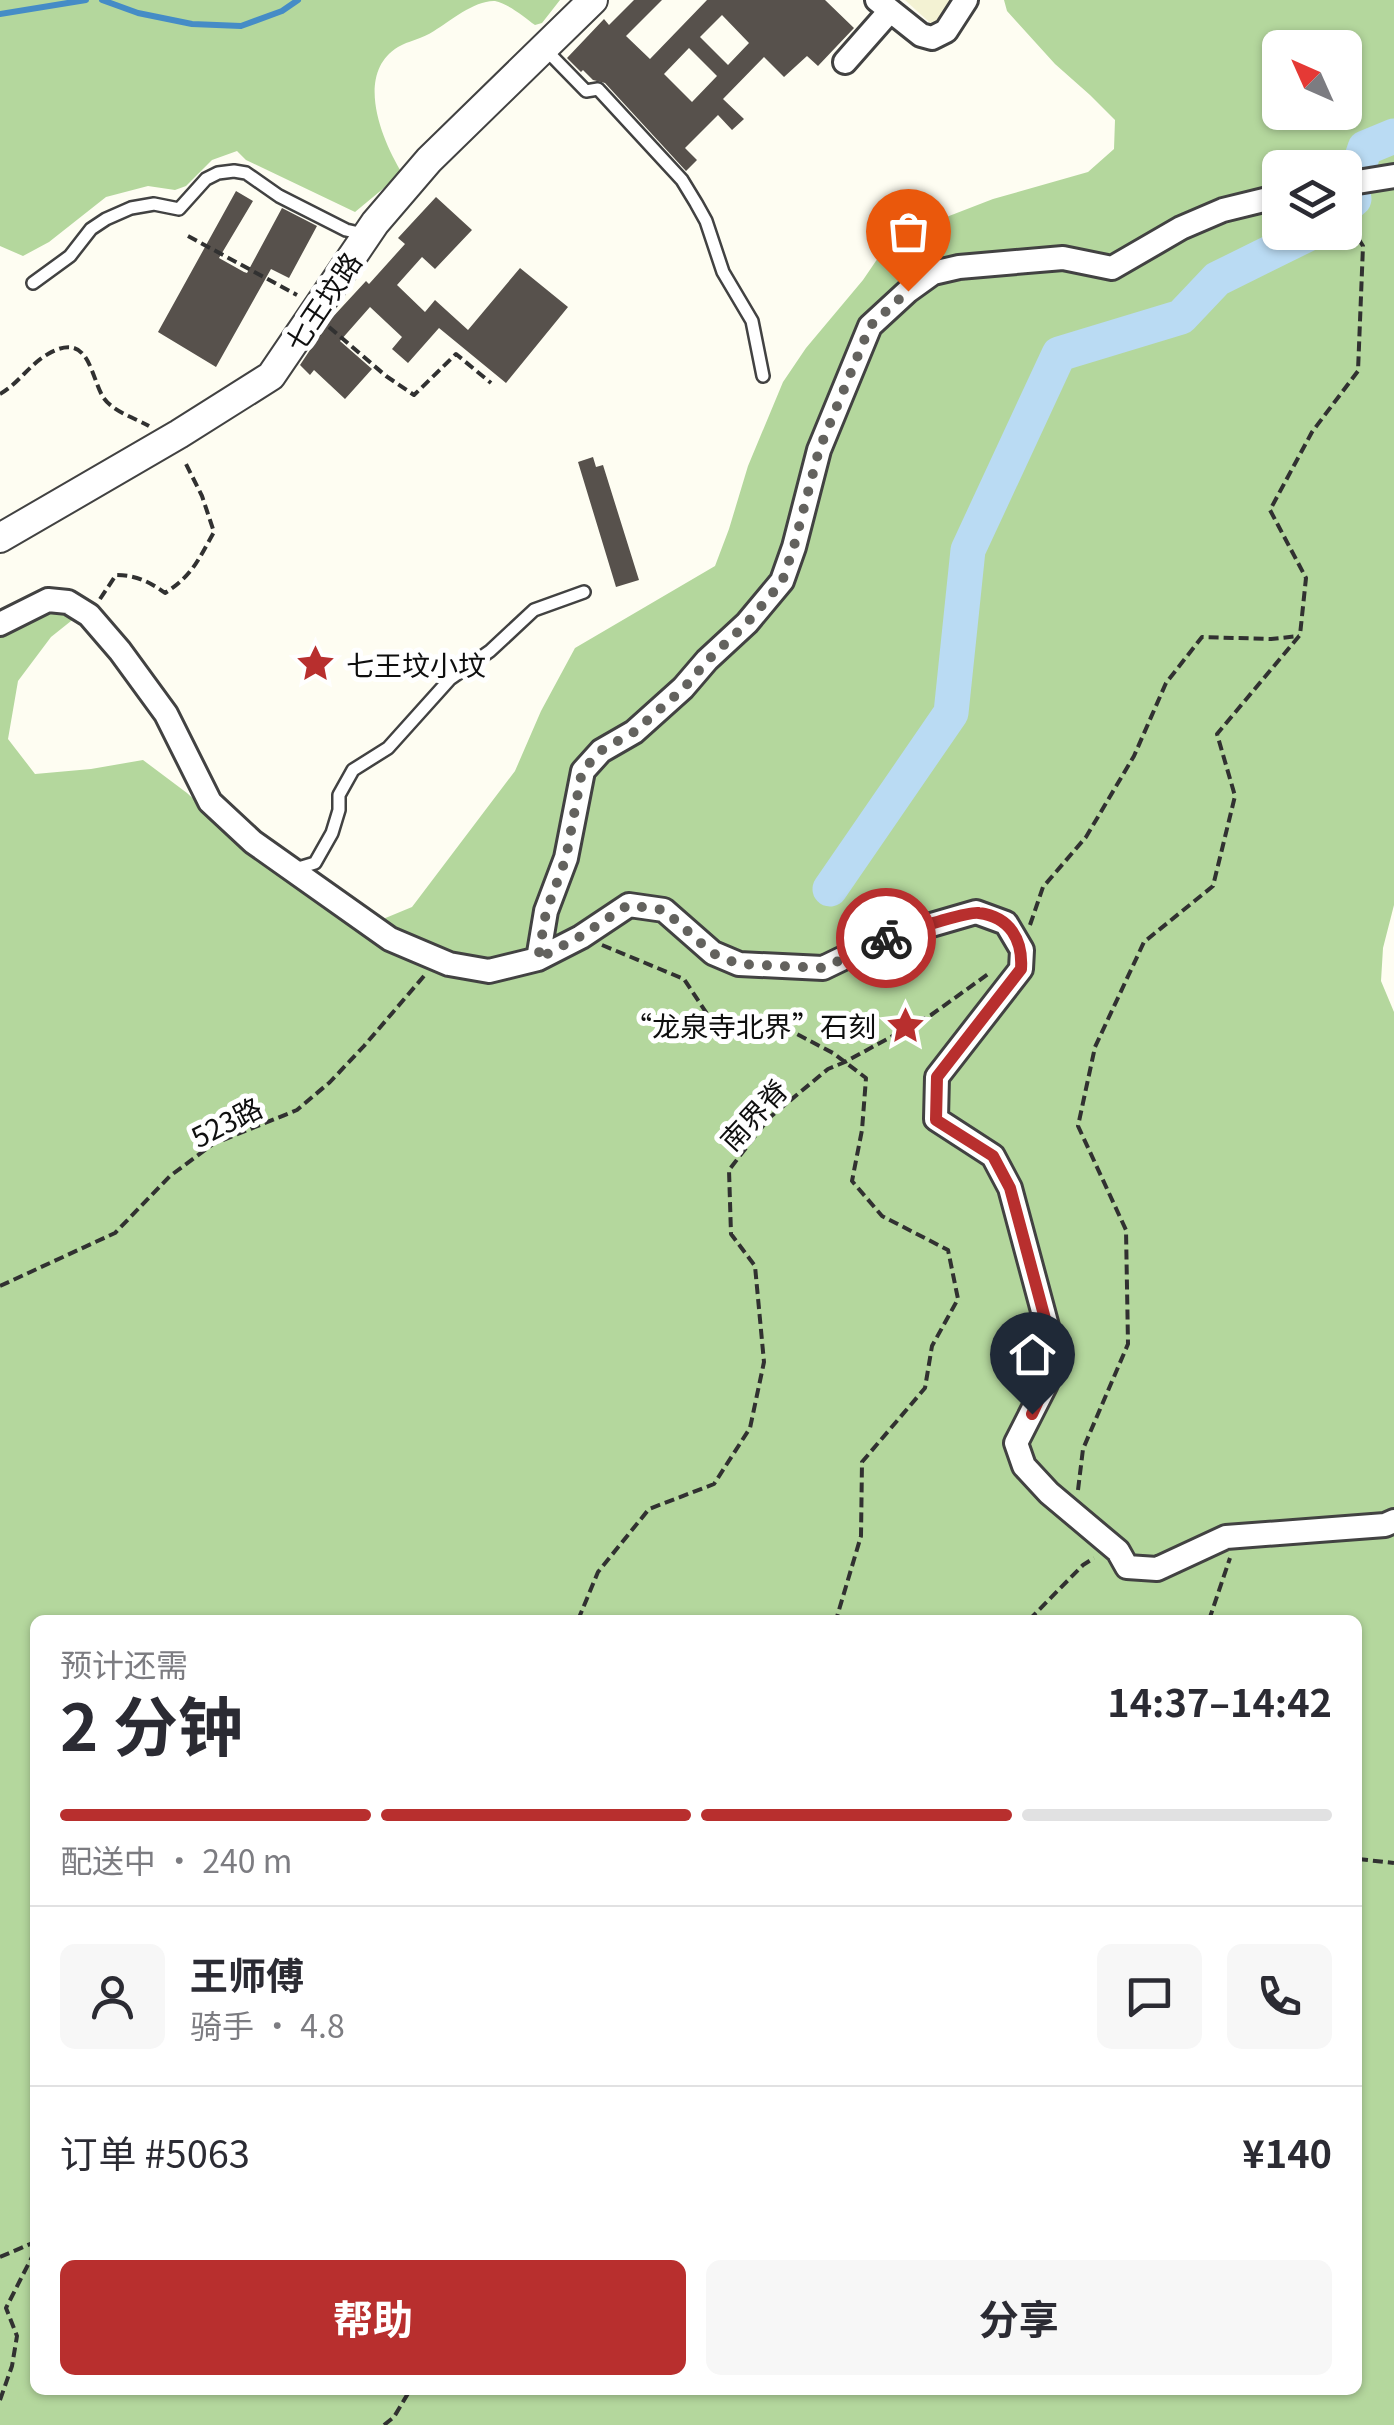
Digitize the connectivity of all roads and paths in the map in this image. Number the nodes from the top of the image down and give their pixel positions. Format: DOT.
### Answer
graph roads {
  1 [pos="593,0"];
  2 [pos="966,0"];
  3 [pos="883,6"];
  4 [pos="544,49"];
  5 [pos="844,62"];
  6 [pos="1394,176"];
  7 [pos="1362,181"];
  8 [pos="1262,200"];
  9 [pos="368,234"];
  10 [pos="188,236"];
  11 [pos="1362,250"];
  12 [pos="32,283"];
  13 [pos="316,311"];
  14 [pos="763,376"];
  15 [pos="491,383"];
  16 [pos="0,394"];
  17 [pos="170,439"];
  18 [pos="0,538"];
  19 [pos="584,592"];
  20 [pos="89,615"];
  21 [pos="0,624"];
  22 [pos="1300,636"];
  23 [pos="295,870"];
  24 [pos="581,936"];
  25 [pos="1022,950"];
  26 [pos="538,959"];
  27 [pos="450,964"];
  28 [pos="992,972"];
  29 [pos="846,1062"];
  30 [pos="0,1286"];
  31 [pos="1076,1515"];
  32 [pos="1394,1520"];
  33 [pos="1240,1536"];
  34 [pos="1112,1545"];
  35 [pos="580,1615"];
  36 [pos="838,1615"];
  37 [pos="1034,1615"];
  38 [pos="1211,1615"];
  39 [pos="1362,1859"];
  40 [pos="1394,1863"];
  41 [pos="30,2244"];
  42 [pos="0,2257"];
  43 [pos="30,2260"];
  44 [pos="407,2395"];
  45 [pos="0,2400"];
  46 [pos="384,2425"];
  1 -- 4 [label="street, 七王坟路"];
  2 -- 3 [label="street"];
  3 -- 5 [label="street"];
  4 -- 9 [label="street, 七王坟路"];
  4 -- 14 [label="lane"];
  6 -- 7 [label="street"];
  8 -- 26 [label="street"];
  9 -- 12 [label="lane"];
  9 -- 13 [label="street, 七王坟路"];
  10 -- 13 [label="path"];
  11 -- 22 [label="path"];
  13 -- 15 [label="path"];
  13 -- 17 [label="street, 七王坟路"];
  16 -- 17 [label="path"];
  17 -- 18 [label="street, 七王坟路"];
  17 -- 20 [label="path"];
  19 -- 23 [label="lane"];
  20 -- 21 [label="street"];
  20 -- 23 [label="street"];
  22 -- 25 [label="path"];
  22 -- 31 [label="path"];
  23 -- 27 [label="street"];
  24 -- 25 [label="street"];
  24 -- 26 [label="street"];
  24 -- 29 [label="path"];
  25 -- 31 [label="street"];
  26 -- 27 [label="street"];
  27 -- 30 [label="path, 523路"];
  28 -- 29 [label="path, 南界脊"];
  29 -- 35 [label="path, 南界脊"];
  29 -- 36 [label="path"];
  31 -- 34 [label="street"];
  32 -- 33 [label="street"];
  33 -- 34 [label="street"];
  33 -- 38 [label="path"];
  34 -- 37 [label="path"];
  39 -- 40 [label="path"];
  41 -- 42 [label="path"];
  43 -- 45 [label="path"];
  44 -- 46 [label="path"];
}
